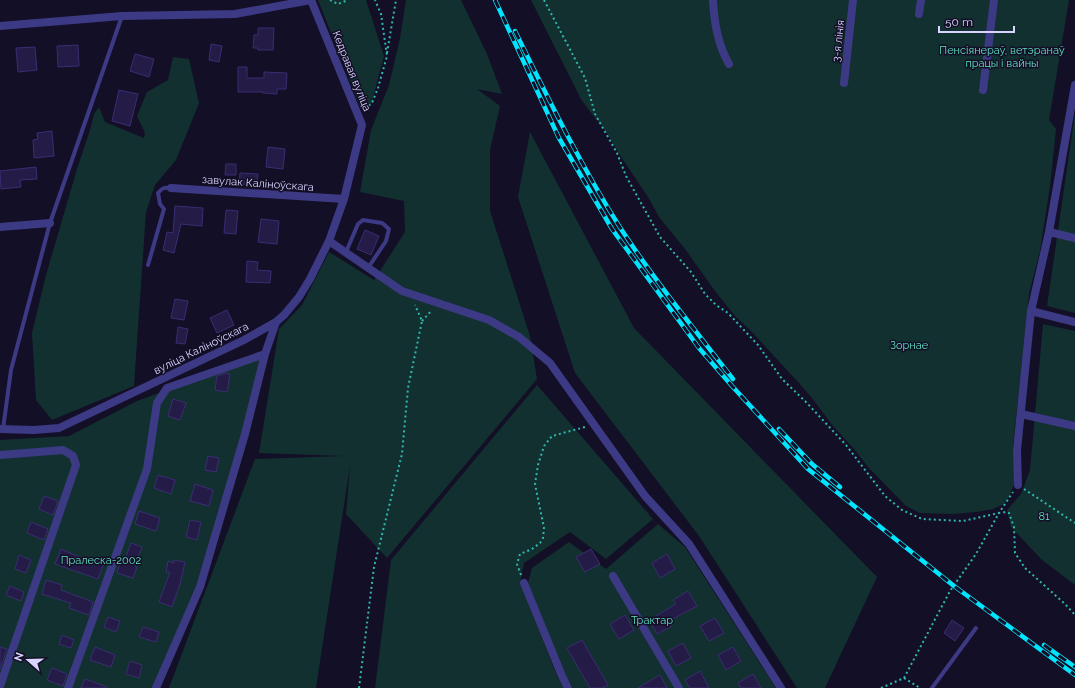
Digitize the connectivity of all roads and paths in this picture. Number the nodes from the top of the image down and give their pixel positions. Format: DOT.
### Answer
graph roads {
  1 [pos="311,0"];
  2 [pos="330,0"];
  3 [pos="348,0"];
  4 [pos="375,0"];
  5 [pos="396,0"];
  6 [pos="544,0"];
  7 [pos="713,0"];
  8 [pos="853,0"];
  9 [pos="921,0"];
  10 [pos="994,0"];
  11 [pos="919,14"];
  12 [pos="122,16"];
  13 [pos="0,26"];
  14 [pos="387,56"];
  15 [pos="729,64"];
  16 [pos="844,84"];
  17 [pos="1075,89"];
  18 [pos="983,90"];
  19 [pos="358,116"];
  20 [pos="171,188"];
  21 [pos="344,199"];
  22 [pos="50,223"];
  23 [pos="0,227"];
  24 [pos="1049,232"];
  25 [pos="1075,238"];
  26 [pos="329,241"];
  27 [pos="346,253"];
  28 [pos="148,265"];
  29 [pos="368,268"];
  30 [pos="439,303"];
  31 [pos="414,304"];
  32 [pos="1031,311"];
  33 [pos="422,321"];
  34 [pos="276,322"];
  35 [pos="1075,322"];
  36 [pos="265,354"];
  37 [pos="1021,414"];
  38 [pos="593,423"];
  39 [pos="1075,426"];
  40 [pos="2,429"];
  41 [pos="0,438"];
  42 [pos="0,455"];
  43 [pos="1018,485"];
  44 [pos="999,513"];
  45 [pos="1075,522"];
  46 [pos="613,576"];
  47 [pos="524,583"];
  48 [pos="1075,615"];
  49 [pos="976,628"];
  50 [pos="904,678"];
  51 [pos="0,686"];
  52 [pos="68,688"];
  53 [pos="156,688"];
  54 [pos="359,688"];
  55 [pos="568,688"];
  56 [pos="679,688"];
  57 [pos="781,688"];
  58 [pos="881,688"];
  59 [pos="920,688"];
  60 [pos="932,688"];
  1 -- 12 [label="street"];
  1 -- 19 [label="street, Кедравая вуліца"];
  2 -- 3 [label="path"];
  4 -- 14 [label="path"];
  5 -- 14 [label="path"];
  6 -- 44 [label="path"];
  7 -- 15 [label="street"];
  8 -- 16 [label="street, 3-я лінія"];
  9 -- 11 [label="street"];
  10 -- 18 [label="street"];
  12 -- 13 [label="street"];
  12 -- 22 [label="lane"];
  14 -- 19 [label="path"];
  17 -- 24 [label="street"];
  19 -- 21 [label="street, Кедравая вуліца"];
  20 -- 21 [label="street, завулак Каліноўскага"];
  20 -- 28 [label="lane"];
  21 -- 26 [label="street, вуліца Каліноўскага"];
  22 -- 23 [label="street"];
  22 -- 40 [label="lane"];
  24 -- 25 [label="street"];
  24 -- 32 [label="street"];
  26 -- 27 [label="street"];
  26 -- 34 [label="street, вуліца Каліноўскага"];
  27 -- 29 [label="street"];
  27 -- 29 [label="lane"];
  29 -- 30 [label="street"];
  30 -- 33 [label="path"];
  30 -- 38 [label="street"];
  31 -- 33 [label="path"];
  32 -- 35 [label="street"];
  32 -- 37 [label="street"];
  33 -- 54 [label="path"];
  34 -- 36 [label="street"];
  34 -- 40 [label="street, вуліца Каліноўскага"];
  36 -- 52 [label="street"];
  36 -- 53 [label="street"];
  37 -- 39 [label="street"];
  37 -- 43 [label="street"];
  38 -- 47 [label="path"];
  38 -- 57 [label="street"];
  40 -- 41 [label="street"];
  42 -- 51 [label="street"];
  43 -- 44 [label="path"];
  43 -- 45 [label="path"];
  44 -- 48 [label="path"];
  44 -- 50 [label="path"];
  46 -- 56 [label="street"];
  47 -- 55 [label="street"];
  49 -- 60 [label="lane"];
  50 -- 58 [label="path"];
  50 -- 59 [label="path"];
}
